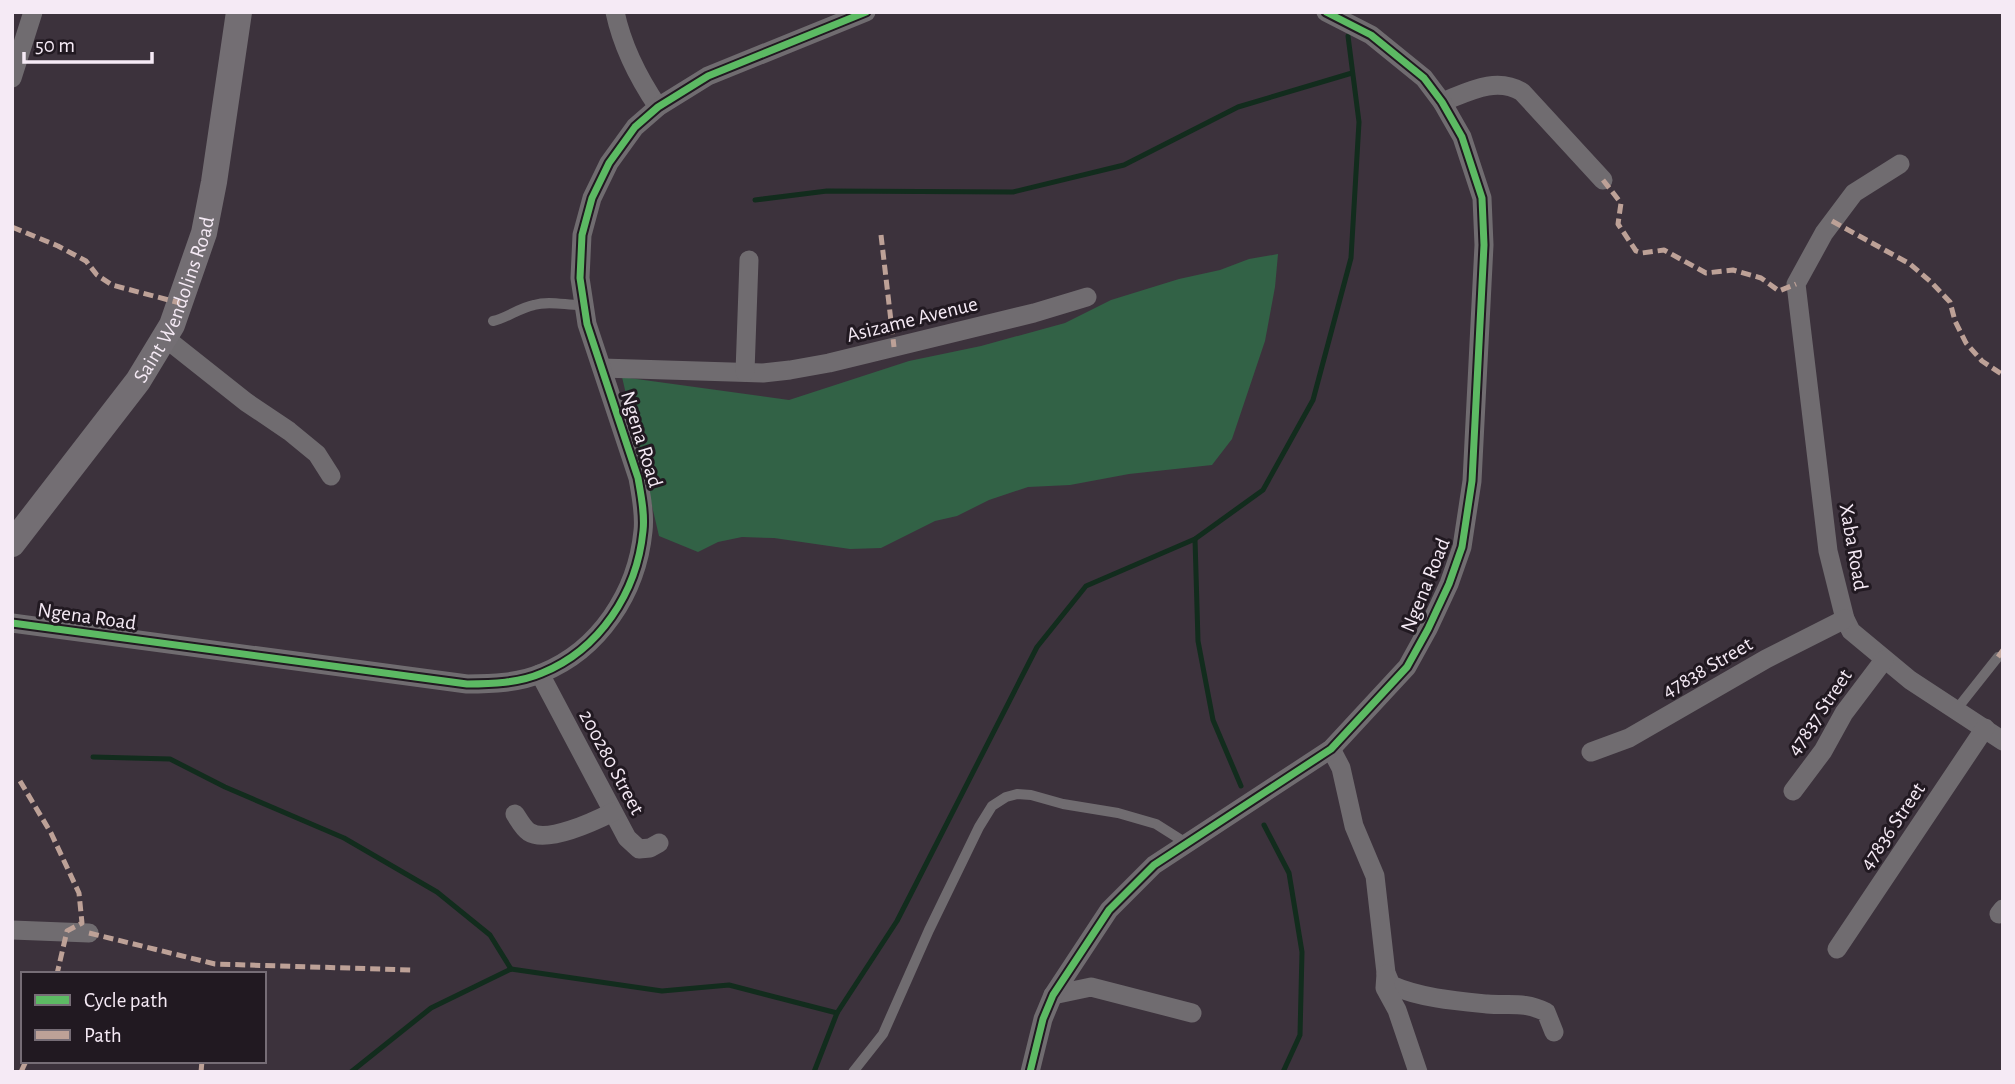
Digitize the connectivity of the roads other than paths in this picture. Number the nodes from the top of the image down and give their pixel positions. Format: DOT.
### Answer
graph roads {
  1 [pos="33,12"];
  2 [pos="239,12"];
  3 [pos="615,12"];
  4 [pos="866,12"];
  5 [pos="1326,12"];
  6 [pos="12,78"];
  7 [pos="1442,102"];
  8 [pos="657,107"];
  9 [pos="1900,164"];
  10 [pos="1603,180"];
  11 [pos="750,260"];
  12 [pos="1087,297"];
  13 [pos="584,305"];
  14 [pos="493,321"];
  15 [pos="164,337"];
  16 [pos="602,368"];
  17 [pos="744,372"];
  18 [pos="331,476"];
  19 [pos="12,544"];
  20 [pos="1844,619"];
  21 [pos="12,624"];
  22 [pos="1998,657"];
  23 [pos="1884,660"];
  24 [pos="540,674"];
  25 [pos="1956,710"];
  26 [pos="1985,728"];
  27 [pos="2003,740"];
  28 [pos="1331,749"];
  29 [pos="1591,752"];
  30 [pos="1793,791"];
  31 [pos="612,812"];
  32 [pos="515,814"];
  33 [pos="659,843"];
  34 [pos="1186,843"];
  35 [pos="12,930"];
  36 [pos="89,933"];
  37 [pos="1837,949"];
  38 [pos="1386,971"];
  39 [pos="1053,995"];
  40 [pos="1192,1013"];
  41 [pos="1554,1032"];
  42 [pos="853,1072"];
  43 [pos="1030,1072"];
  44 [pos="1418,1072"];
  1 -- 6 [label="street"];
  2 -- 15 [label="street, Saint Wendolins Road"];
  3 -- 8 [label="street"];
  4 -- 8 [label="street, Ngena Road"];
  5 -- 7 [label="street, Ngena Road"];
  7 -- 10 [label="street"];
  7 -- 28 [label="street, Ngena Road"];
  8 -- 13 [label="street, Ngena Road"];
  9 -- 20 [label="street, Xaba Road"];
  11 -- 17 [label="street"];
  12 -- 17 [label="street, Asizame Avenue"];
  13 -- 14 [label="lane"];
  13 -- 16 [label="street, Ngena Road"];
  15 -- 18 [label="street"];
  15 -- 19 [label="street, Saint Wendolins Road"];
  16 -- 17 [label="street, Asizame Avenue"];
  16 -- 24 [label="street, Ngena Road"];
  20 -- 23 [label="street, Xaba Road"];
  20 -- 29 [label="street, 47838 Street"];
  21 -- 24 [label="street, Ngena Road"];
  22 -- 25 [label="lane"];
  23 -- 25 [label="street, Xaba Road"];
  23 -- 30 [label="street, 47837 Street"];
  24 -- 31 [label="street, 200280 Street"];
  25 -- 26 [label="street, Xaba Road"];
  26 -- 27 [label="street, Xaba Road"];
  26 -- 37 [label="street, 47836 Street"];
  28 -- 34 [label="street, Ngena Road"];
  28 -- 38 [label="street"];
  31 -- 32 [label="street"];
  31 -- 33 [label="street, 200280 Street"];
  34 -- 39 [label="street, Ngena Road"];
  34 -- 42 [label="lane"];
  35 -- 36 [label="street"];
  38 -- 41 [label="street"];
  38 -- 44 [label="street"];
  39 -- 40 [label="street"];
  39 -- 43 [label="street, Ngena Road"];
}
